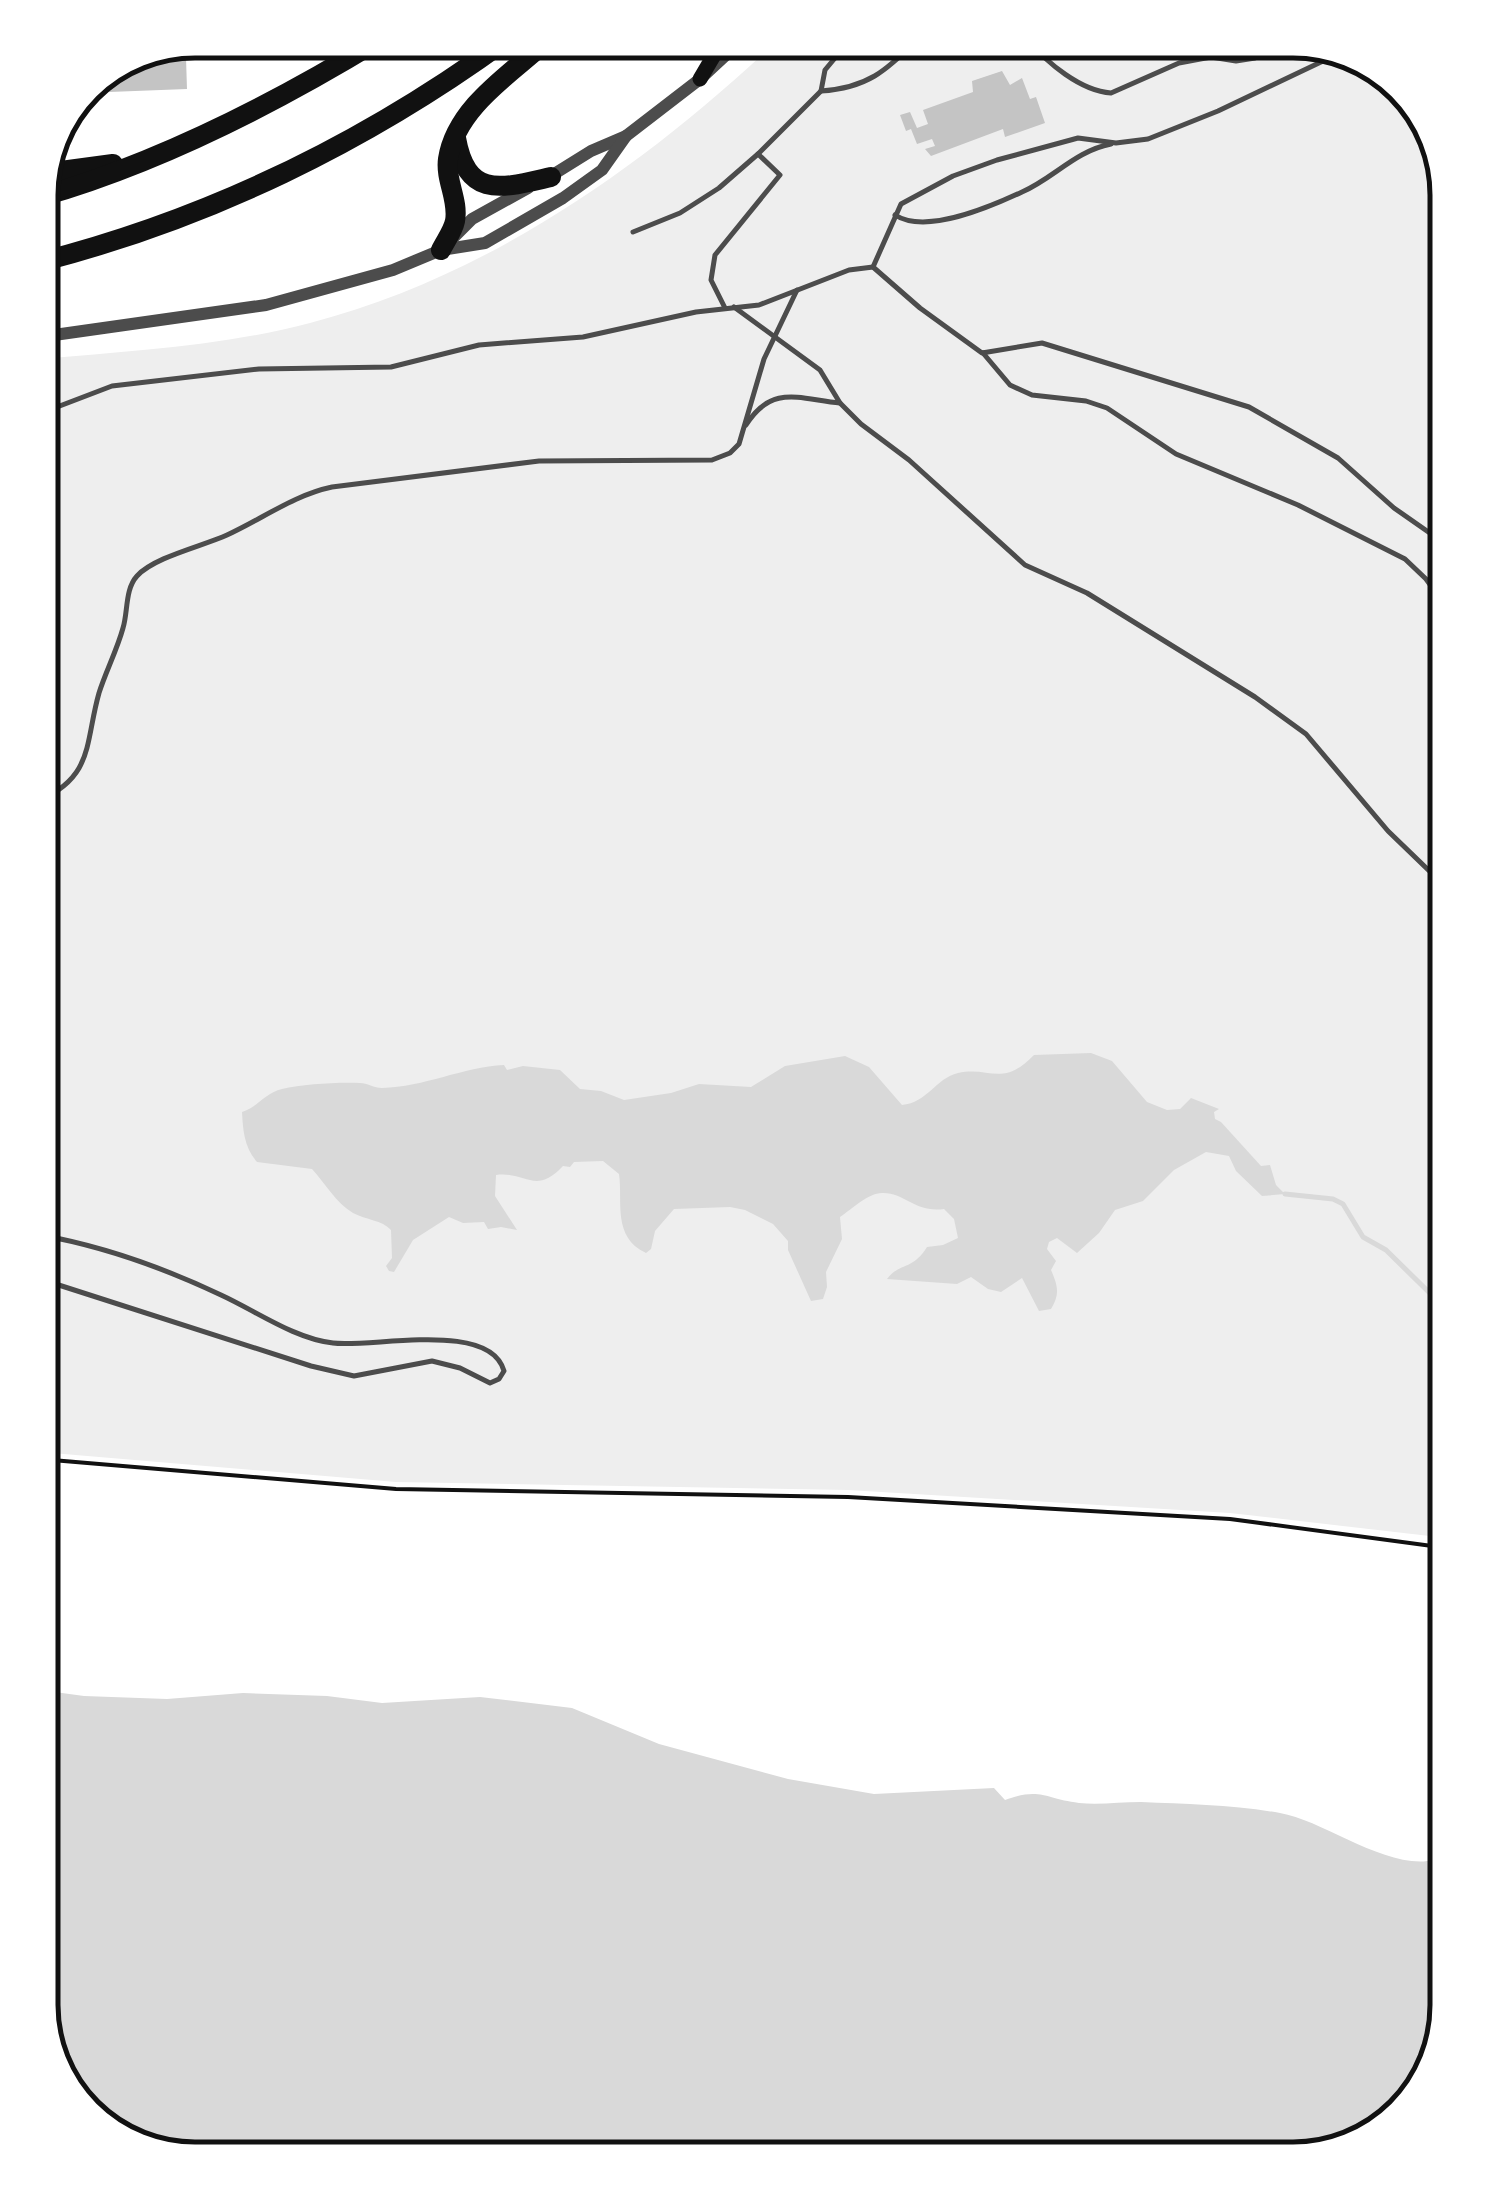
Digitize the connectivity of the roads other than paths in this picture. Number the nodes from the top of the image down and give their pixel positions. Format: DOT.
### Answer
graph roads {
  1 [pos="349,58"];
  2 [pos="479,58"];
  3 [pos="528,58"];
  4 [pos="712,58"];
  5 [pos="723,58"];
  6 [pos="835,58"];
  7 [pos="898,58"];
  8 [pos="1050,58"];
  9 [pos="1206,58"];
  10 [pos="1217,58"];
  11 [pos="1254,58"];
  12 [pos="1322,61"];
  13 [pos="700,79"];
  14 [pos="822,92"];
  15 [pos="456,136"];
  16 [pos="626,136"];
  17 [pos="1116,143"];
  18 [pos="758,154"];
  19 [pos="140,161"];
  20 [pos="60,171"];
  21 [pos="551,177"];
  22 [pos="58,191"];
  23 [pos="894,215"];
  24 [pos="633,232"];
  25 [pos="441,250"];
  26 [pos="58,256"];
  27 [pos="872,267"];
  28 [pos="797,290"];
  29 [pos="734,306"];
  30 [pos="725,308"];
  31 [pos="58,334"];
  32 [pos="774,334"];
  33 [pos="982,353"];
  34 [pos="840,403"];
  35 [pos="58,408"];
  36 [pos="745,428"];
  37 [pos="1430,532"];
  38 [pos="1430,585"];
  39 [pos="58,790"];
  40 [pos="1430,871"];
  41 [pos="58,1240"];
  42 [pos="58,1285"];
  1 -- 19 [label="highway"];
  2 -- 26 [label="highway"];
  3 -- 15 [label="highway"];
  4 -- 13 [label="main road"];
  5 -- 13 [label="street"];
  6 -- 14 [label="lane"];
  7 -- 14 [label="lane"];
  8 -- 9 [label="lane"];
  10 -- 11 [label="lane"];
  12 -- 17 [label="lane"];
  13 -- 16 [label="street"];
  14 -- 18 [label="lane"];
  15 -- 21 [label="highway"];
  15 -- 25 [label="highway"];
  16 -- 21 [label="street"];
  16 -- 25 [label="street"];
  17 -- 23 [label="lane"];
  17 -- 23 [label="lane"];
  18 -- 24 [label="lane"];
  18 -- 30 [label="lane"];
  19 -- 20 [label="highway"];
  19 -- 22 [label="highway"];
  21 -- 25 [label="street"];
  23 -- 27 [label="lane"];
  25 -- 31 [label="street"];
  27 -- 28 [label="lane"];
  27 -- 33 [label="lane"];
  28 -- 29 [label="lane"];
  28 -- 32 [label="lane"];
  29 -- 30 [label="lane"];
  29 -- 32 [label="lane"];
  30 -- 35 [label="lane"];
  32 -- 34 [label="lane"];
  32 -- 36 [label="lane"];
  33 -- 37 [label="lane"];
  33 -- 38 [label="lane"];
  34 -- 36 [label="lane"];
  34 -- 40 [label="lane"];
  36 -- 39 [label="lane"];
  41 -- 42 [label="lane"];
}
